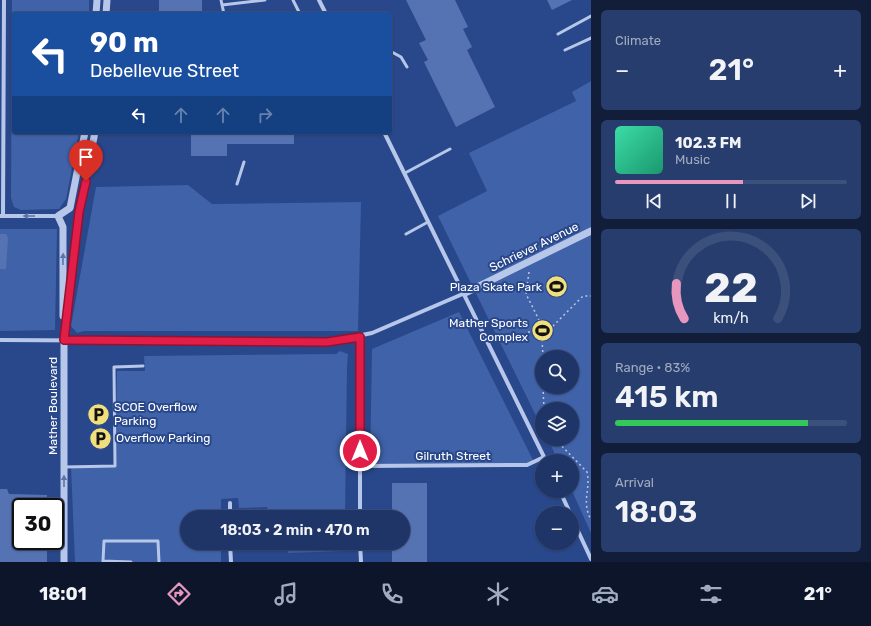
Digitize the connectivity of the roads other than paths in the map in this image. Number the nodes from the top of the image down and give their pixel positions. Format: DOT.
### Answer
graph roads {
  1 [pos="4,0"];
  2 [pos="96,0"];
  3 [pos="106,0"];
  4 [pos="221,0"];
  5 [pos="265,0"];
  6 [pos="293,0"];
  7 [pos="319,0"];
  8 [pos="222,5"];
  9 [pos="96,12"];
  10 [pos="106,12"];
  11 [pos="224,12"];
  12 [pos="299,12"];
  13 [pos="325,12"];
  14 [pos="591,16"];
  15 [pos="558,34"];
  16 [pos="591,38"];
  17 [pos="565,50"];
  18 [pos="392,52"];
  19 [pos="407,67"];
  20 [pos="86,134"];
  21 [pos="95,134"];
  22 [pos="385,134"];
  23 [pos="450,149"];
  24 [pos="244,162"];
  25 [pos="405,174"];
  26 [pos="237,184"];
  27 [pos="2,216"];
  28 [pos="58,216"];
  29 [pos="428,222"];
  30 [pos="591,231"];
  31 [pos="406,234"];
  32 [pos="465,293"];
  33 [pos="360,337"];
  34 [pos="0,340"];
  35 [pos="64,340"];
  36 [pos="143,366"];
  37 [pos="543,454"];
  38 [pos="535,462"];
  39 [pos="64,466"];
  40 [pos="360,466"];
  41 [pos="230,503"];
  42 [pos="230,510"];
  43 [pos="360,510"];
  44 [pos="579,533"];
  45 [pos="230,550"];
  46 [pos="360,550"];
  47 [pos="591,560"];
  48 [pos="64,562"];
  49 [pos="131,562"];
  50 [pos="159,562"];
  51 [pos="231,562"];
  52 [pos="360,562"];
  1 -- 27 [label="street"];
  2 -- 9 [label="street"];
  3 -- 10 [label="street"];
  4 -- 8 [label="lane"];
  5 -- 8 [label="lane"];
  6 -- 12 [label="lane"];
  7 -- 13 [label="street"];
  8 -- 11 [label="lane"];
  14 -- 15 [label="lane"];
  16 -- 17 [label="lane"];
  18 -- 19 [label="lane"];
  20 -- 28 [label="street"];
  21 -- 35 [label="street, Mather Boulevard"];
  22 -- 25 [label="street"];
  23 -- 25 [label="lane"];
  24 -- 26 [label="lane"];
  25 -- 29 [label="street"];
  28 -- 27 [label="street, one-way"];
  35 -- 28 [label="street, one-way"];
  29 -- 31 [label="lane"];
  29 -- 32 [label="street"];
  30 -- 32 [label="street, Schriever Avenue"];
  32 -- 33 [label="street"];
  32 -- 37 [label="street"];
  33 -- 35 [label="street"];
  33 -- 40 [label="street"];
  34 -- 35 [label="street"];
  35 -- 39 [label="street, Mather Boulevard"];
  36 -- 39 [label="lane"];
  38 -- 40 [label="street, Gilruth Street"];
  48 -- 39 [label="street, Mather Boulevard, one-way"];
  40 -- 43 [label="street"];
  41 -- 42 [label="street"];
  44 -- 47 [label="street"];
  45 -- 51 [label="street"];
  46 -- 52 [label="street"];
  49 -- 50 [label="lane"];
}
